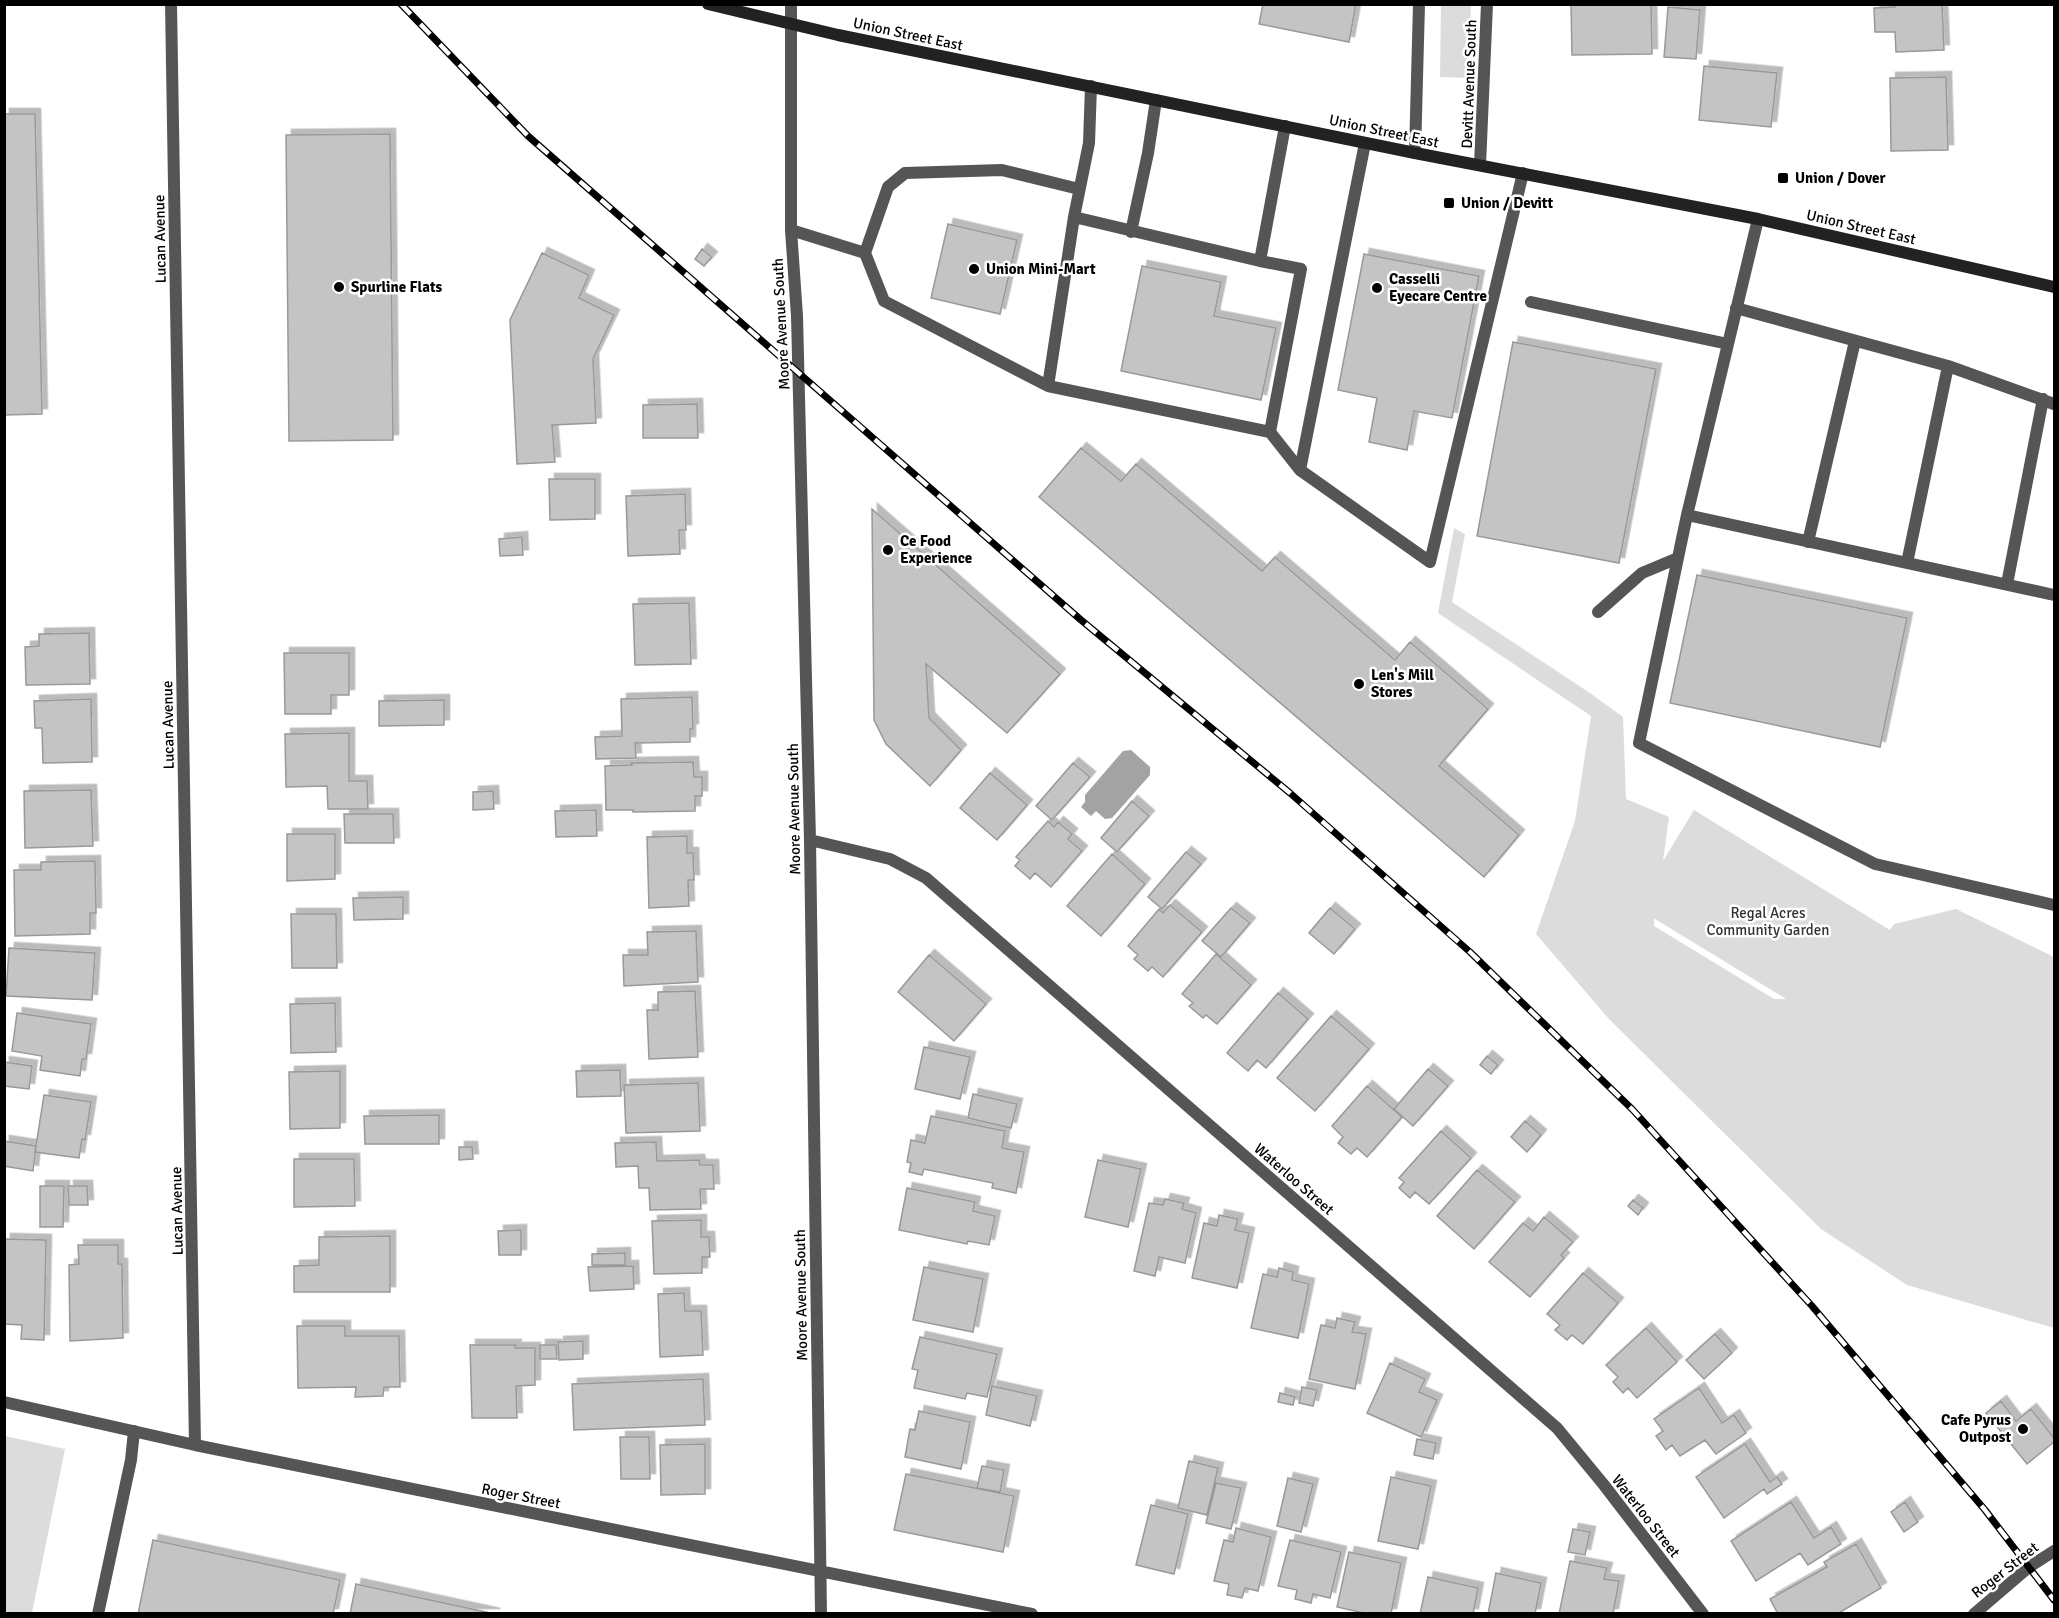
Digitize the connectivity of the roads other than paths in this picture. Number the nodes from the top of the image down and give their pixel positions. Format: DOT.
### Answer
graph roads {
  1 [pos="171,4"];
  2 [pos="708,4"];
  3 [pos="791,4"];
  4 [pos="1419,4"];
  5 [pos="1487,4"];
  6 [pos="792,25"];
  7 [pos="1091,86"];
  8 [pos="1156,100"];
  9 [pos="1285,126"];
  10 [pos="1365,143"];
  11 [pos="1415,153"];
  12 [pos="1480,165"];
  13 [pos="1523,173"];
  14 [pos="1079,189"];
  15 [pos="1074,217"];
  16 [pos="1758,219"];
  17 [pos="791,230"];
  18 [pos="1131,232"];
  19 [pos="865,254"];
  20 [pos="1260,261"];
  21 [pos="2055,287"];
  22 [pos="1531,302"];
  23 [pos="1736,308"];
  24 [pos="1855,340"];
  25 [pos="1728,344"];
  26 [pos="1948,366"];
  27 [pos="1048,386"];
  28 [pos="2049,401"];
  29 [pos="1270,432"];
  30 [pos="1300,470"];
  31 [pos="1688,515"];
  32 [pos="1808,542"];
  33 [pos="1678,558"];
  34 [pos="1907,563"];
  35 [pos="2007,584"];
  36 [pos="2055,595"];
  37 [pos="1598,612"];
  38 [pos="810,840"];
  39 [pos="2055,905"];
  40 [pos="4,1402"];
  41 [pos="134,1431"];
  42 [pos="195,1445"];
  43 [pos="2055,1551"];
  44 [pos="821,1570"];
  45 [pos="98,1614"];
  46 [pos="821,1614"];
  47 [pos="1032,1614"];
  48 [pos="1703,1614"];
  49 [pos="1974,1614"];
  1 -- 42 [label="street, Lucan Avenue"];
  2 -- 6 [label="street, Union Street East"];
  3 -- 6 [label="street, Moore Avenue South"];
  4 -- 11 [label="street"];
  5 -- 12 [label="street, Devitt Avenue South"];
  6 -- 7 [label="street, Union Street East"];
  6 -- 17 [label="street, Moore Avenue South"];
  7 -- 8 [label="street, Union Street East"];
  7 -- 14 [label="street"];
  8 -- 9 [label="street, Union Street East"];
  8 -- 18 [label="street"];
  9 -- 10 [label="street, Union Street East"];
  9 -- 20 [label="street"];
  10 -- 11 [label="street, Union Street East"];
  10 -- 30 [label="street"];
  11 -- 12 [label="street, Union Street East"];
  12 -- 13 [label="street, Union Street East"];
  13 -- 16 [label="street, Union Street East"];
  13 -- 30 [label="street"];
  14 -- 15 [label="street"];
  14 -- 19 [label="street"];
  15 -- 18 [label="street"];
  15 -- 27 [label="street"];
  16 -- 21 [label="street, Union Street East"];
  16 -- 23 [label="street"];
  17 -- 19 [label="street"];
  17 -- 38 [label="street, Moore Avenue South"];
  18 -- 20 [label="street"];
  19 -- 27 [label="street"];
  20 -- 29 [label="street"];
  22 -- 25 [label="street"];
  23 -- 24 [label="street"];
  23 -- 25 [label="street"];
  24 -- 26 [label="street"];
  24 -- 32 [label="street"];
  25 -- 31 [label="street"];
  26 -- 28 [label="street"];
  26 -- 34 [label="street"];
  27 -- 29 [label="street"];
  28 -- 35 [label="street"];
  29 -- 30 [label="street"];
  31 -- 32 [label="street"];
  31 -- 33 [label="street"];
  32 -- 34 [label="street"];
  33 -- 37 [label="street"];
  33 -- 39 [label="street"];
  34 -- 35 [label="street"];
  35 -- 36 [label="street"];
  38 -- 44 [label="street, Moore Avenue South"];
  38 -- 48 [label="street, Waterloo Street"];
  40 -- 41 [label="street, Roger Street"];
  41 -- 42 [label="street, Roger Street"];
  41 -- 45 [label="street"];
  42 -- 44 [label="street, Roger Street"];
  43 -- 49 [label="street, Roger Street"];
  44 -- 46 [label="street, Moore Avenue South"];
  44 -- 47 [label="street, Roger Street"];
}
